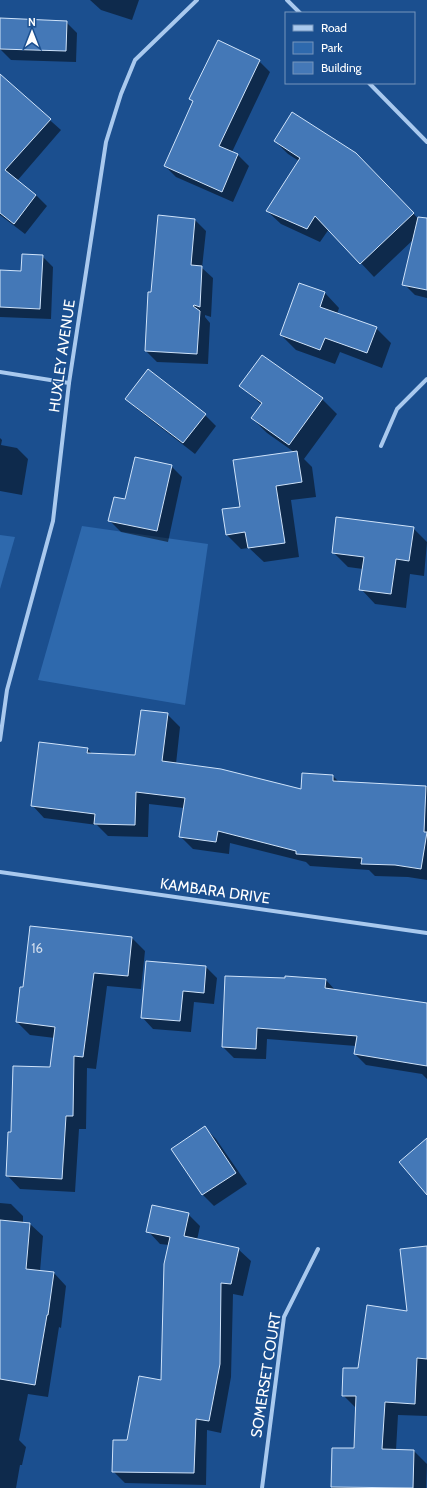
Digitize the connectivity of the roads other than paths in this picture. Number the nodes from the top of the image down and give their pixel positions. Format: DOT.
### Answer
graph roads {
  1 [pos="196,0"];
  2 [pos="287,0"];
  3 [pos="299,12"];
  4 [pos="370,84"];
  5 [pos="427,142"];
  6 [pos="0,372"];
  7 [pos="427,379"];
  8 [pos="69,383"];
  9 [pos="381,446"];
  10 [pos="0,740"];
  11 [pos="0,872"];
  12 [pos="427,933"];
  13 [pos="318,1249"];
  14 [pos="262,1488"];
  1 -- 8 [label="street, HUXLEY AVENUE"];
  2 -- 3 [label="street"];
  4 -- 5 [label="street"];
  6 -- 8 [label="street"];
  7 -- 9 [label="street"];
  8 -- 10 [label="street, HUXLEY AVENUE"];
  11 -- 12 [label="street, KAMBARA DRIVE"];
  13 -- 14 [label="street, SOMERSET COURT"];
}
